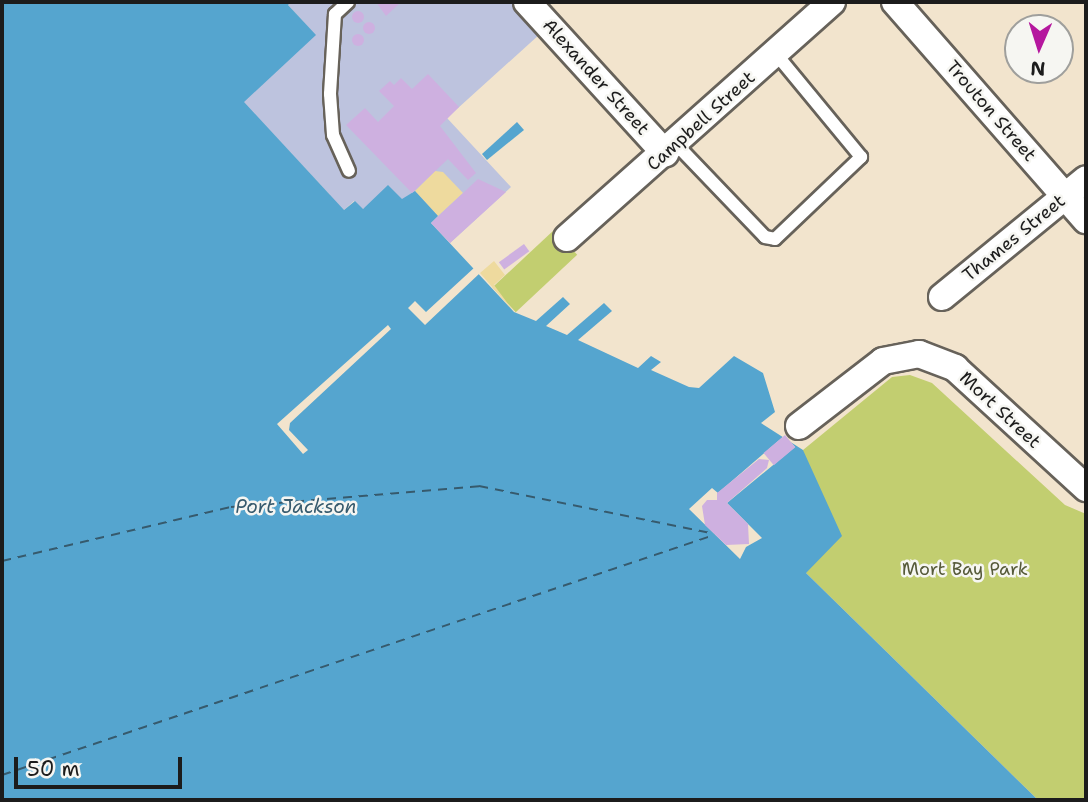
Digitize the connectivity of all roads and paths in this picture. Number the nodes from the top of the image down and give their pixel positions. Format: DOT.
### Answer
graph roads {
  1 [pos="348,2"];
  2 [pos="527,2"];
  3 [pos="832,2"];
  4 [pos="895,2"];
  5 [pos="776,54"];
  6 [pos="670,148"];
  7 [pos="349,171"];
  8 [pos="1086,179"];
  9 [pos="1065,196"];
  10 [pos="1086,220"];
  11 [pos="567,238"];
  12 [pos="942,296"];
  13 [pos="799,426"];
  14 [pos="1086,488"];
  1 -- 7 [label="lane"];
  2 -- 6 [label="street, Alexander Street"];
  3 -- 5 [label="street, Campbell Street"];
  4 -- 9 [label="street, Trouton Street"];
  5 -- 6 [label="street, Campbell Street"];
  5 -- 6 [label="lane"];
  6 -- 11 [label="street, Campbell Street"];
  8 -- 9 [label="street, Thames Street"];
  9 -- 10 [label="street, Trouton Street"];
  9 -- 12 [label="street, Thames Street"];
  13 -- 14 [label="street, Mort Street"];
}
